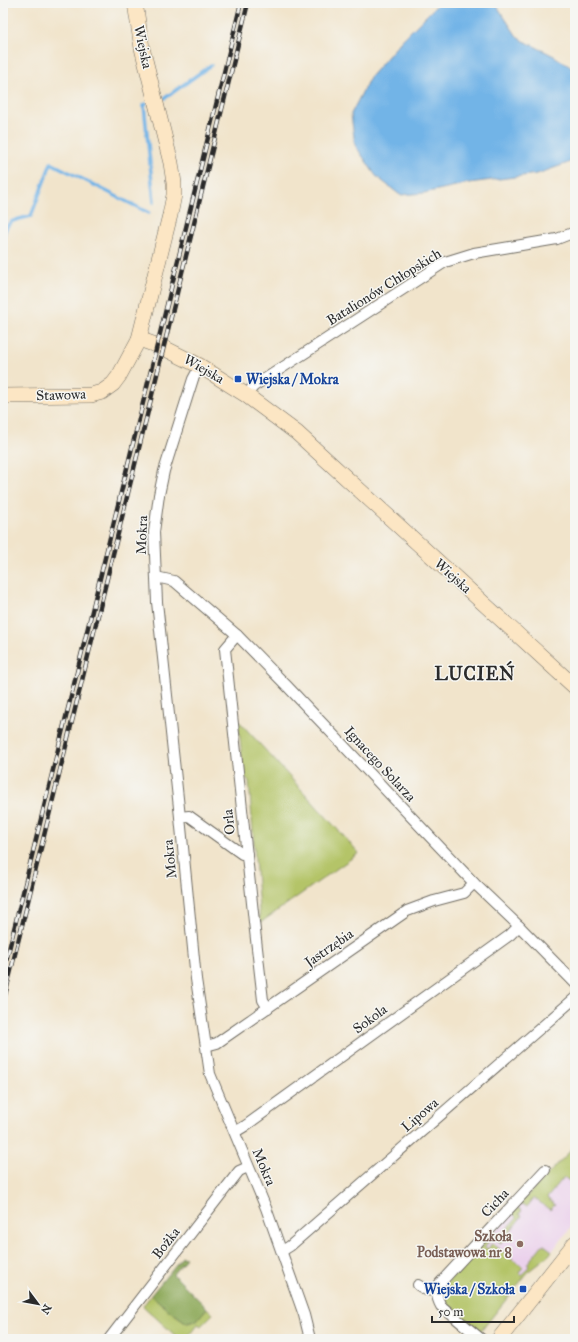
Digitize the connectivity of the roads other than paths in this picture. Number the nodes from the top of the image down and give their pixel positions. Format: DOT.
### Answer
graph roads {
  1 [pos="135,3"];
  2 [pos="575,232"];
  3 [pos="139,339"];
  4 [pos="200,366"];
  5 [pos="246,395"];
  6 [pos="3,396"];
  7 [pos="156,577"];
  8 [pos="237,635"];
  9 [pos="575,687"];
  10 [pos="180,817"];
  11 [pos="246,854"];
  12 [pos="474,884"];
  13 [pos="520,926"];
  14 [pos="575,983"];
  15 [pos="575,998"];
  16 [pos="268,1008"];
  17 [pos="206,1046"];
  18 [pos="235,1132"];
  19 [pos="248,1167"];
  20 [pos="545,1170"];
  21 [pos="575,1243"];
  22 [pos="282,1250"];
  23 [pos="418,1285"];
  24 [pos="436,1291"];
  25 [pos="109,1339"];
  26 [pos="310,1339"];
  27 [pos="481,1339"];
  28 [pos="499,1339"];
  1 -- 3 [label="street, Wiejska"];
  2 -- 5 [label="street, Batalionów Chłopskich"];
  3 -- 4 [label="street, Wiejska"];
  3 -- 6 [label="street, Stawowa"];
  4 -- 5 [label="street, Wiejska"];
  4 -- 7 [label="street, Mokra"];
  5 -- 9 [label="street, Wiejska"];
  7 -- 8 [label="street, Ignacego Solarza"];
  7 -- 10 [label="street, Mokra"];
  8 -- 11 [label="street, Orla"];
  8 -- 12 [label="street, Ignacego Solarza"];
  10 -- 11 [label="street"];
  10 -- 17 [label="street, Mokra"];
  11 -- 16 [label="street, Orla"];
  12 -- 13 [label="street, Ignacego Solarza"];
  12 -- 16 [label="street, Jastrzębia"];
  13 -- 14 [label="street, Ignacego Solarza"];
  13 -- 18 [label="street, Sokola"];
  15 -- 22 [label="street, Lipowa"];
  16 -- 17 [label="street, Jastrzębia"];
  17 -- 18 [label="street, Mokra"];
  18 -- 19 [label="street, Mokra"];
  19 -- 22 [label="street, Mokra"];
  19 -- 25 [label="street, Bożka"];
  20 -- 24 [label="street, Cicha"];
  21 -- 28 [label="street"];
  22 -- 26 [label="street, Mokra"];
  23 -- 24 [label="street"];
  24 -- 27 [label="street"];
}
